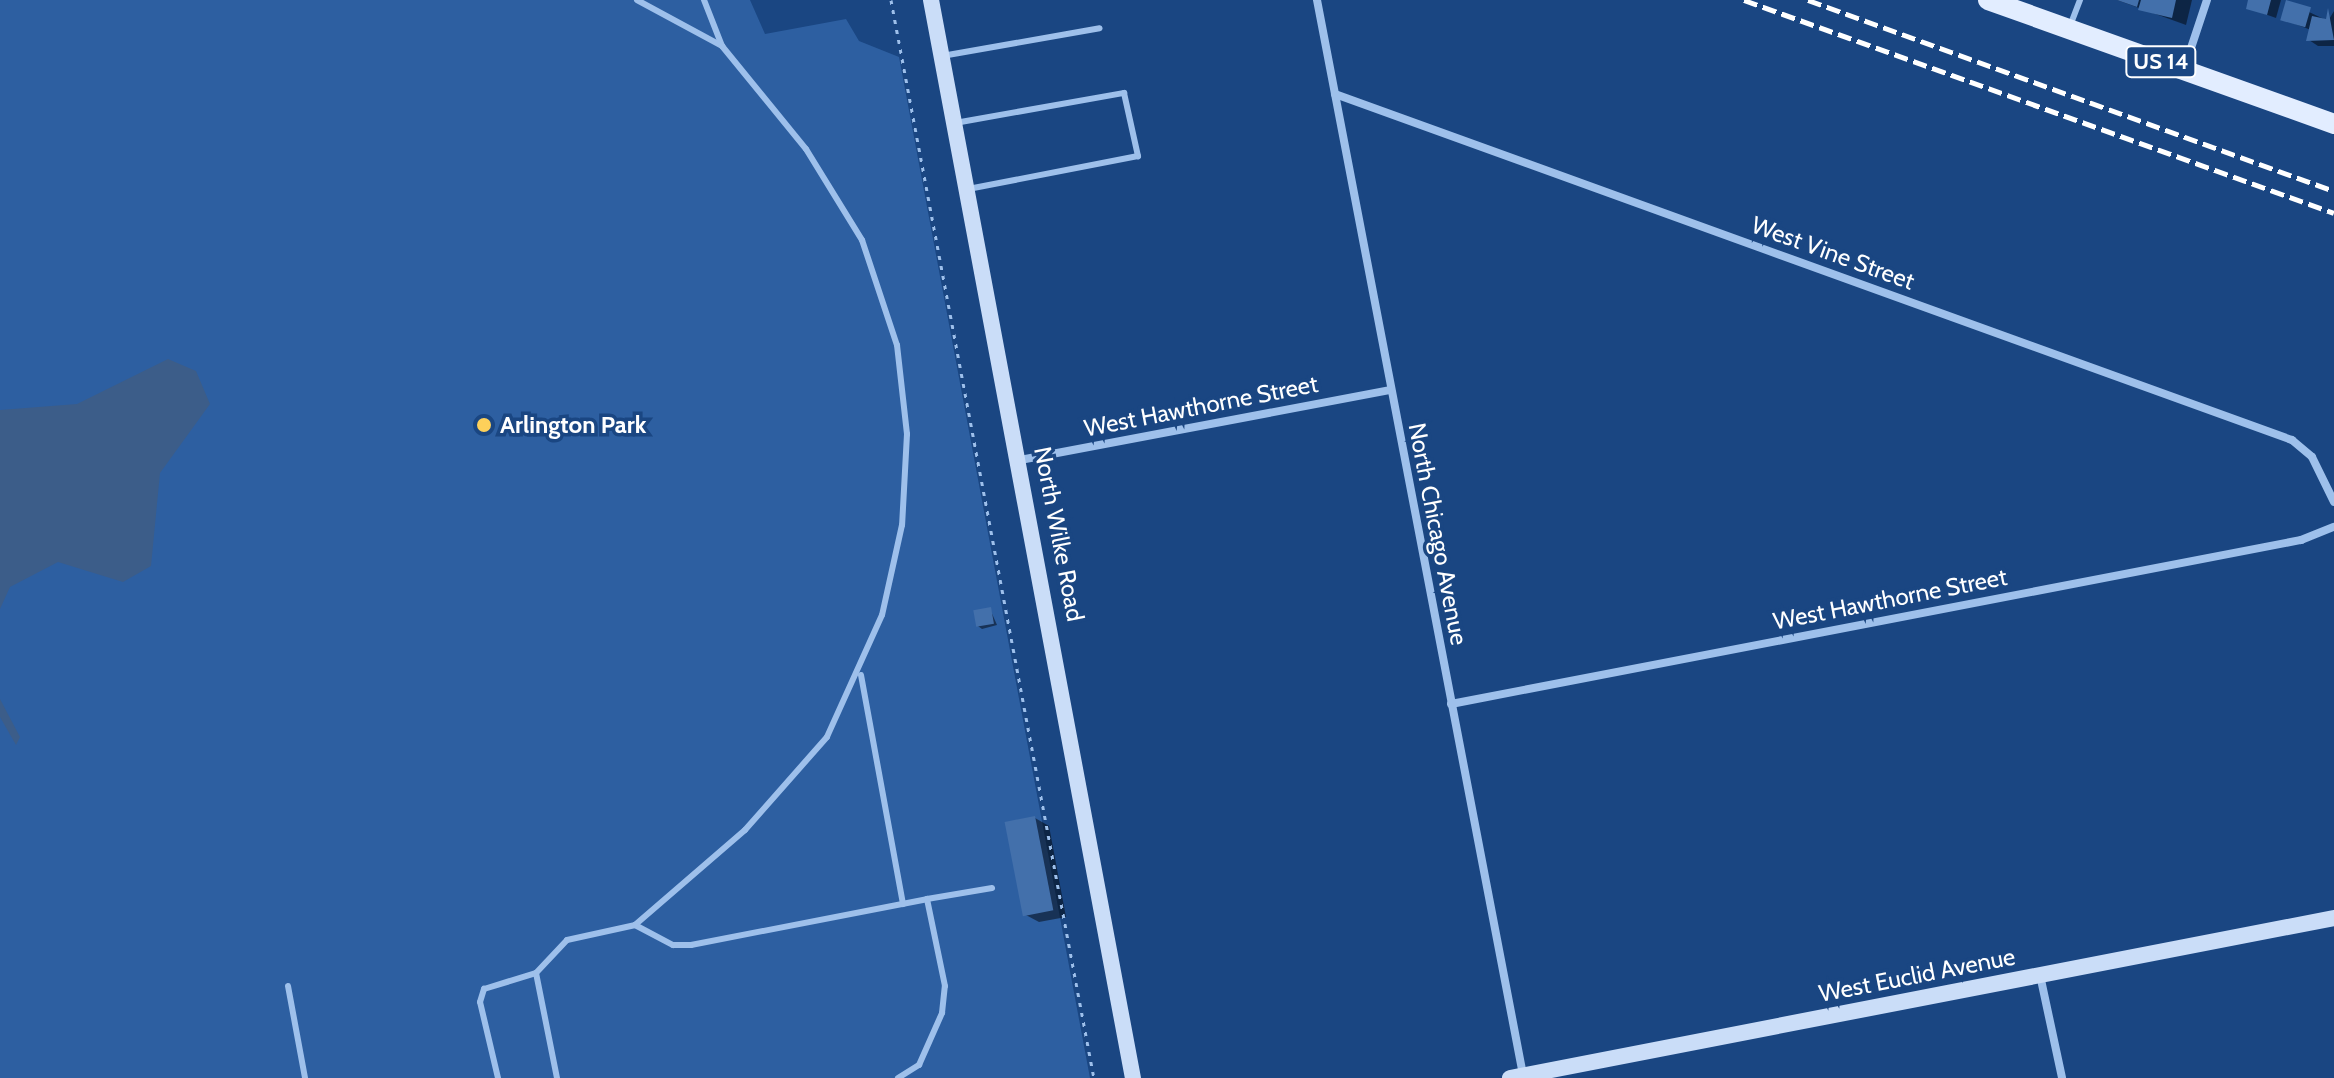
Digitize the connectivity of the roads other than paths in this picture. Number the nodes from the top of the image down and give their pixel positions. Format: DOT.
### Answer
graph roads {
  1 [pos="637,0"];
  2 [pos="704,0"];
  3 [pos="931,0"];
  4 [pos="1317,0"];
  5 [pos="1990,0"];
  6 [pos="2080,0"];
  7 [pos="2207,0"];
  8 [pos="1100,28"];
  9 [pos="2069,29"];
  10 [pos="722,46"];
  11 [pos="942,56"];
  12 [pos="2184,70"];
  13 [pos="1335,94"];
  14 [pos="955,123"];
  15 [pos="2334,124"];
  16 [pos="968,189"];
  17 [pos="1389,390"];
  18 [pos="1020,460"];
  19 [pos="2334,502"];
  20 [pos="2334,527"];
  21 [pos="860,673"];
  22 [pos="1451,704"];
  23 [pos="992,888"];
  24 [pos="927,899"];
  25 [pos="903,904"];
  26 [pos="2334,918"];
  27 [pos="635,925"];
  28 [pos="536,973"];
  29 [pos="2040,975"];
  30 [pos="288,986"];
  31 [pos="1516,1077"];
  32 [pos="305,1078"];
  33 [pos="498,1078"];
  34 [pos="557,1078"];
  35 [pos="898,1078"];
  36 [pos="1133,1078"];
  37 [pos="2062,1078"];
  1 -- 10 [label="lane"];
  2 -- 10 [label="lane"];
  3 -- 11 [label="main road, North Wilke Road"];
  4 -- 13 [label="street, North Chicago Avenue"];
  5 -- 9 [label="main road, US 14"];
  6 -- 9 [label="lane"];
  7 -- 12 [label="street"];
  8 -- 11 [label="lane"];
  9 -- 12 [label="main road, US 14"];
  10 -- 21 [label="lane"];
  11 -- 14 [label="main road, North Wilke Road"];
  12 -- 15 [label="main road, US 14"];
  13 -- 17 [label="street, North Chicago Avenue"];
  13 -- 19 [label="street, West Vine Street"];
  14 -- 16 [label="main road, North Wilke Road"];
  14 -- 16 [label="lane"];
  16 -- 18 [label="main road, North Wilke Road"];
  17 -- 18 [label="street, West Hawthorne Street"];
  17 -- 22 [label="street, North Chicago Avenue"];
  18 -- 36 [label="main road, North Wilke Road"];
  20 -- 22 [label="street, West Hawthorne Street"];
  21 -- 25 [label="lane"];
  21 -- 27 [label="lane"];
  22 -- 31 [label="street, North Chicago Avenue"];
  23 -- 24 [label="lane"];
  24 -- 25 [label="lane"];
  24 -- 35 [label="lane"];
  25 -- 27 [label="lane"];
  26 -- 29 [label="main road, West Euclid Avenue"];
  27 -- 28 [label="lane"];
  28 -- 33 [label="lane"];
  28 -- 34 [label="lane"];
  29 -- 31 [label="main road, West Euclid Avenue"];
  29 -- 37 [label="street"];
  30 -- 32 [label="lane"];
}
